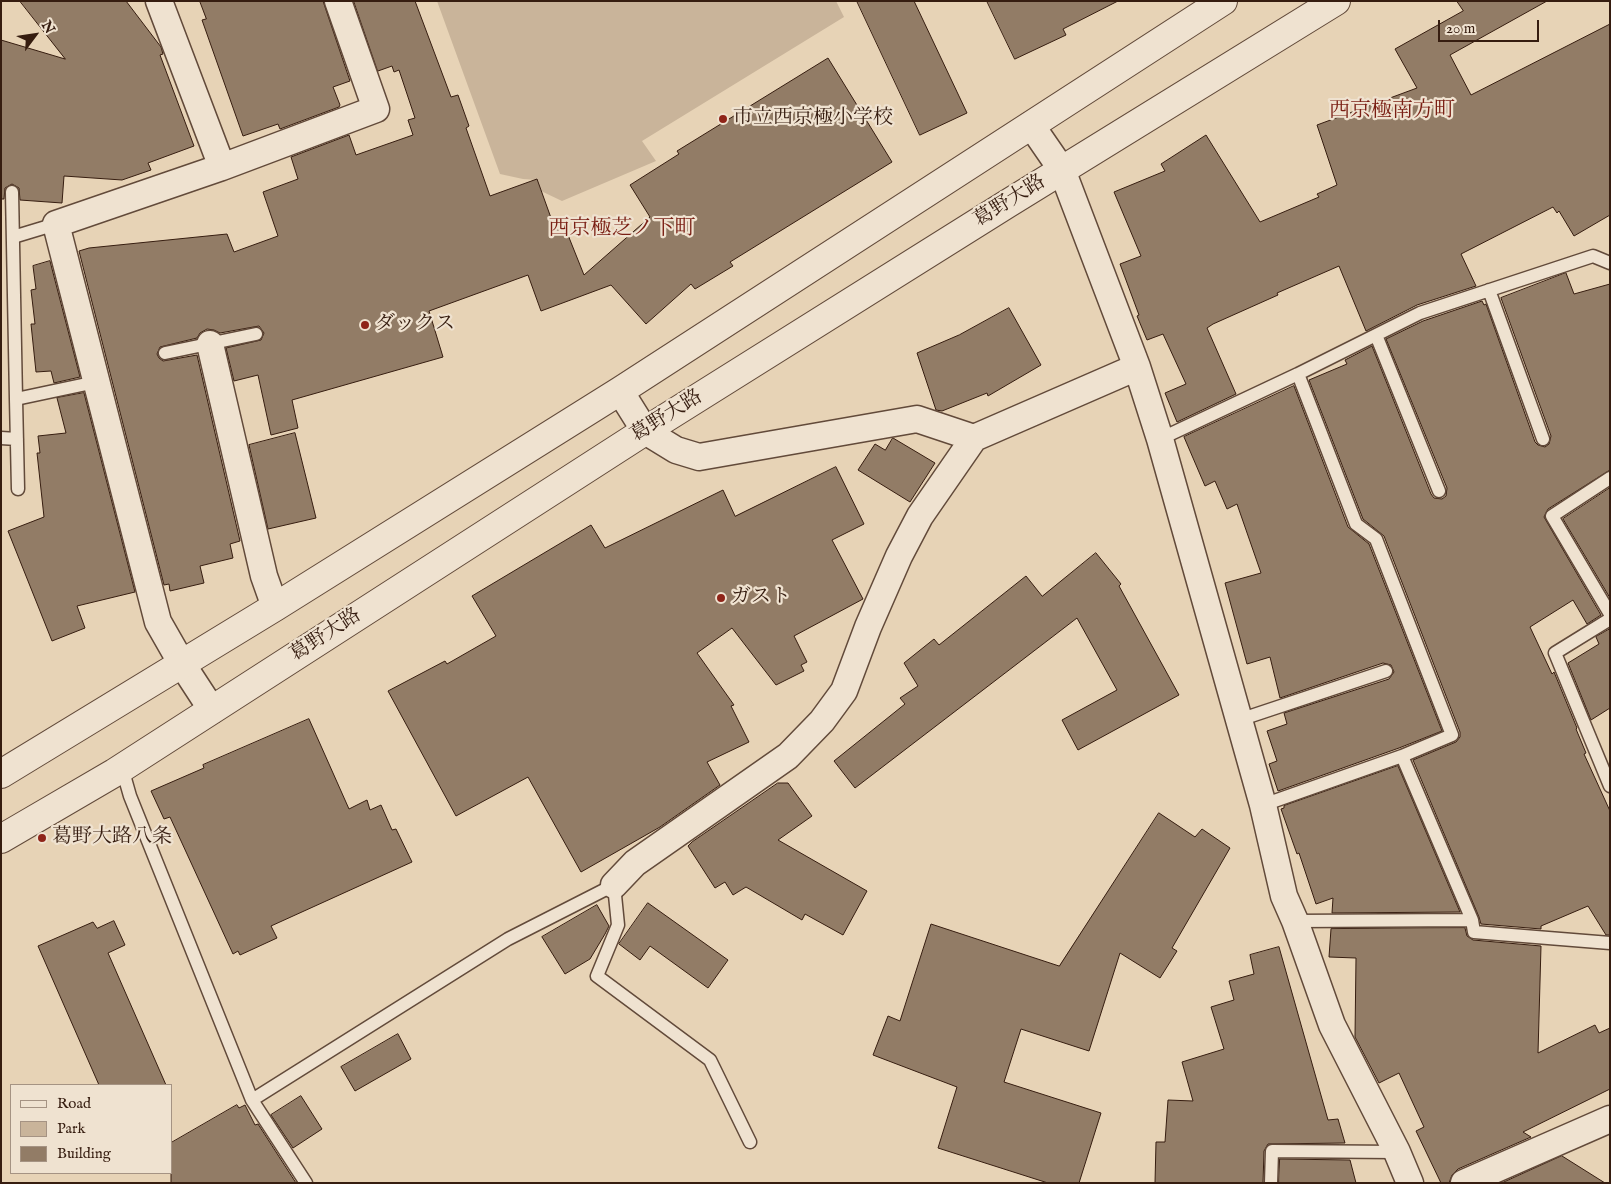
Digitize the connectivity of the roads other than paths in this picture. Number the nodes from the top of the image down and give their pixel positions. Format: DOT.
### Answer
graph roads {
  1 [pos="159,1"];
  2 [pos="338,1"];
  3 [pos="1223,1"];
  4 [pos="1336,1"];
  5 [pos="1031,125"];
  6 [pos="222,167"];
  7 [pos="1062,170"];
  8 [pos="12,192"];
  9 [pos="56,224"];
  10 [pos="13,237"];
  11 [pos="1610,263"];
  12 [pos="1489,290"];
  13 [pos="256,334"];
  14 [pos="1376,335"];
  15 [pos="210,344"];
  16 [pos="165,353"];
  17 [pos="1137,367"];
  18 [pos="1298,374"];
  19 [pos="96,382"];
  20 [pos="620,392"];
  21 [pos="16,400"];
  22 [pos="645,431"];
  23 [pos="1,438"];
  24 [pos="17,438"];
  25 [pos="974,438"];
  26 [pos="1160,439"];
  27 [pos="1543,440"];
  28 [pos="1610,478"];
  29 [pos="18,489"];
  30 [pos="1439,491"];
  31 [pos="275,607"];
  32 [pos="1610,614"];
  33 [pos="1610,619"];
  34 [pos="182,664"];
  35 [pos="1386,671"];
  36 [pos="212,710"];
  37 [pos="1239,720"];
  38 [pos="1402,756"];
  39 [pos="122,768"];
  40 [pos="1,774"];
  41 [pos="1610,786"];
  42 [pos="1262,805"];
  43 [pos="1,839"];
  44 [pos="614,885"];
  45 [pos="1472,920"];
  46 [pos="1295,921"];
  47 [pos="1610,943"];
  48 [pos="252,1100"];
  49 [pos="1610,1119"];
  50 [pos="750,1142"];
  51 [pos="1397,1152"];
  52 [pos="306,1183"];
  53 [pos="1271,1183"];
  54 [pos="1410,1183"];
  55 [pos="1464,1183"];
  1 -- 6 [label="street"];
  2 -- 6 [label="street"];
  3 -- 5 [label="street"];
  4 -- 7 [label="street, 葛野大路"];
  5 -- 7 [label="street"];
  5 -- 20 [label="street"];
  6 -- 9 [label="street"];
  7 -- 17 [label="street"];
  7 -- 22 [label="street, 葛野大路"];
  8 -- 10 [label="lane"];
  9 -- 10 [label="lane"];
  9 -- 19 [label="street"];
  10 -- 21 [label="lane"];
  11 -- 12 [label="lane"];
  12 -- 14 [label="lane"];
  12 -- 27 [label="lane"];
  13 -- 15 [label="lane"];
  14 -- 18 [label="lane"];
  14 -- 30 [label="lane"];
  15 -- 16 [label="lane"];
  15 -- 31 [label="street"];
  17 -- 25 [label="street"];
  17 -- 26 [label="street"];
  18 -- 26 [label="lane"];
  18 -- 38 [label="lane"];
  19 -- 21 [label="lane"];
  19 -- 34 [label="street"];
  20 -- 22 [label="street"];
  20 -- 31 [label="street"];
  21 -- 24 [label="lane"];
  22 -- 25 [label="street"];
  22 -- 36 [label="street, 葛野大路"];
  23 -- 24 [label="lane"];
  24 -- 29 [label="lane"];
  25 -- 44 [label="street"];
  26 -- 37 [label="street"];
  28 -- 32 [label="lane"];
  31 -- 34 [label="street"];
  33 -- 41 [label="lane"];
  34 -- 36 [label="street"];
  34 -- 40 [label="street"];
  35 -- 37 [label="lane"];
  36 -- 39 [label="street, 葛野大路"];
  37 -- 42 [label="street"];
  38 -- 42 [label="lane"];
  38 -- 45 [label="lane"];
  39 -- 43 [label="street, 葛野大路"];
  39 -- 48 [label="lane"];
  42 -- 46 [label="street"];
  44 -- 48 [label="lane"];
  44 -- 50 [label="lane"];
  45 -- 46 [label="lane"];
  45 -- 47 [label="lane"];
  46 -- 51 [label="street"];
  48 -- 52 [label="lane"];
  49 -- 55 [label="street"];
  51 -- 53 [label="lane"];
  51 -- 54 [label="street"];
}
